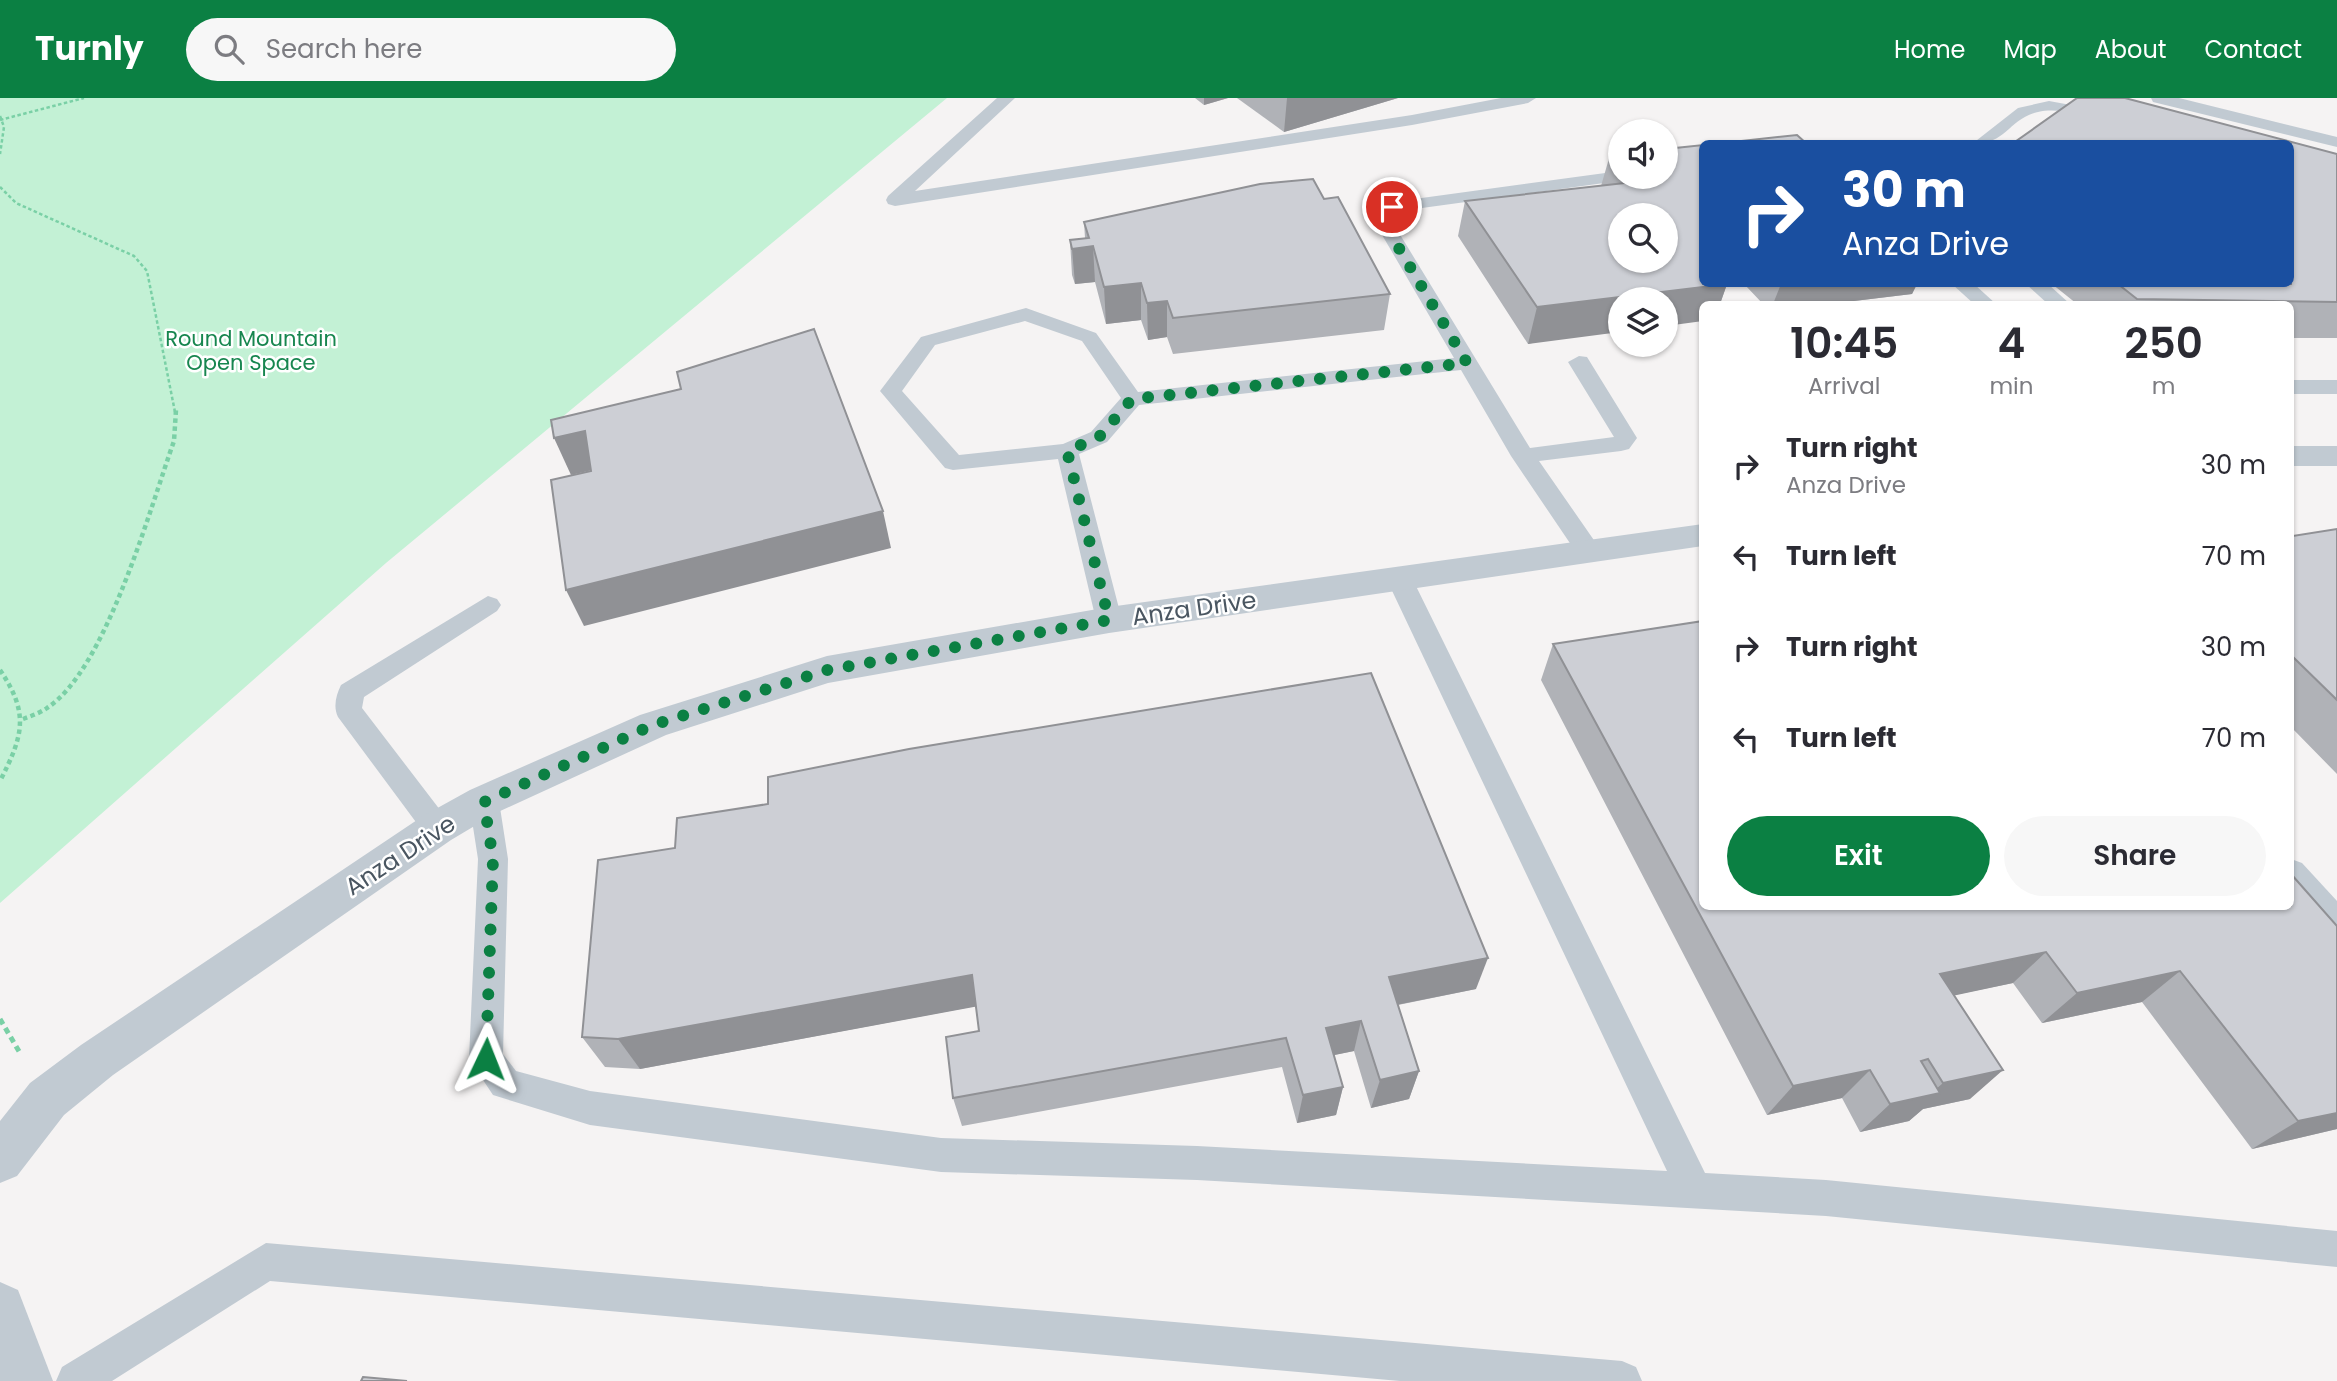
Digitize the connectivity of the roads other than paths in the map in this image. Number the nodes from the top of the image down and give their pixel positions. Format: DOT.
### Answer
graph roads {
  1 [pos="1007,98"];
  2 [pos="1528,98"];
  3 [pos="2159,98"];
  4 [pos="2118,120"];
  5 [pos="1985,140"];
  6 [pos="2337,142"];
  7 [pos="1608,178"];
  8 [pos="1966,287"];
  9 [pos="2040,287"];
  10 [pos="1982,301"];
  11 [pos="2056,301"];
  12 [pos="1578,362"];
  13 [pos="1467,363"];
  14 [pos="2294,387"];
  15 [pos="2337,387"];
  16 [pos="1132,399"];
  17 [pos="1067,451"];
  18 [pos="1523,456"];
  19 [pos="2294,456"];
  20 [pos="2337,456"];
  21 [pos="1699,537"];
  22 [pos="1589,552"];
  23 [pos="1399,578"];
  24 [pos="488,605"];
  25 [pos="1109,620"];
  26 [pos="484,802"];
  27 [pos="437,828"];
  28 [pos="2294,875"];
  29 [pos="2337,922"];
  30 [pos="0,1159"];
  31 [pos="1695,1191"];
  32 [pos="2337,1250"];
  33 [pos="0,1308"];
  34 [pos="26,1381"];
  35 [pos="76,1381"];
  36 [pos="1622,1381"];
  1 -- 2 [label="lane"];
  3 -- 6 [label="lane"];
  4 -- 5 [label="lane"];
  7 -- 13 [label="lane"];
  8 -- 10 [label="lane"];
  9 -- 11 [label="lane"];
  12 -- 18 [label="lane"];
  13 -- 16 [label="lane"];
  13 -- 18 [label="lane"];
  14 -- 15 [label="lane"];
  16 -- 17 [label="lane"];
  16 -- 17 [label="lane"];
  17 -- 25 [label="lane"];
  18 -- 22 [label="lane"];
  19 -- 20 [label="street"];
  21 -- 22 [label="street, Anza Drive"];
  22 -- 23 [label="street, Anza Drive"];
  23 -- 25 [label="street, Anza Drive"];
  23 -- 31 [label="lane"];
  24 -- 27 [label="lane"];
  25 -- 26 [label="street, Anza Drive"];
  26 -- 27 [label="street, Anza Drive"];
  26 -- 31 [label="lane"];
  27 -- 30 [label="street, Anza Drive"];
  28 -- 29 [label="lane"];
  31 -- 32 [label="lane"];
  33 -- 34 [label="street"];
  35 -- 36 [label="lane"];
}
